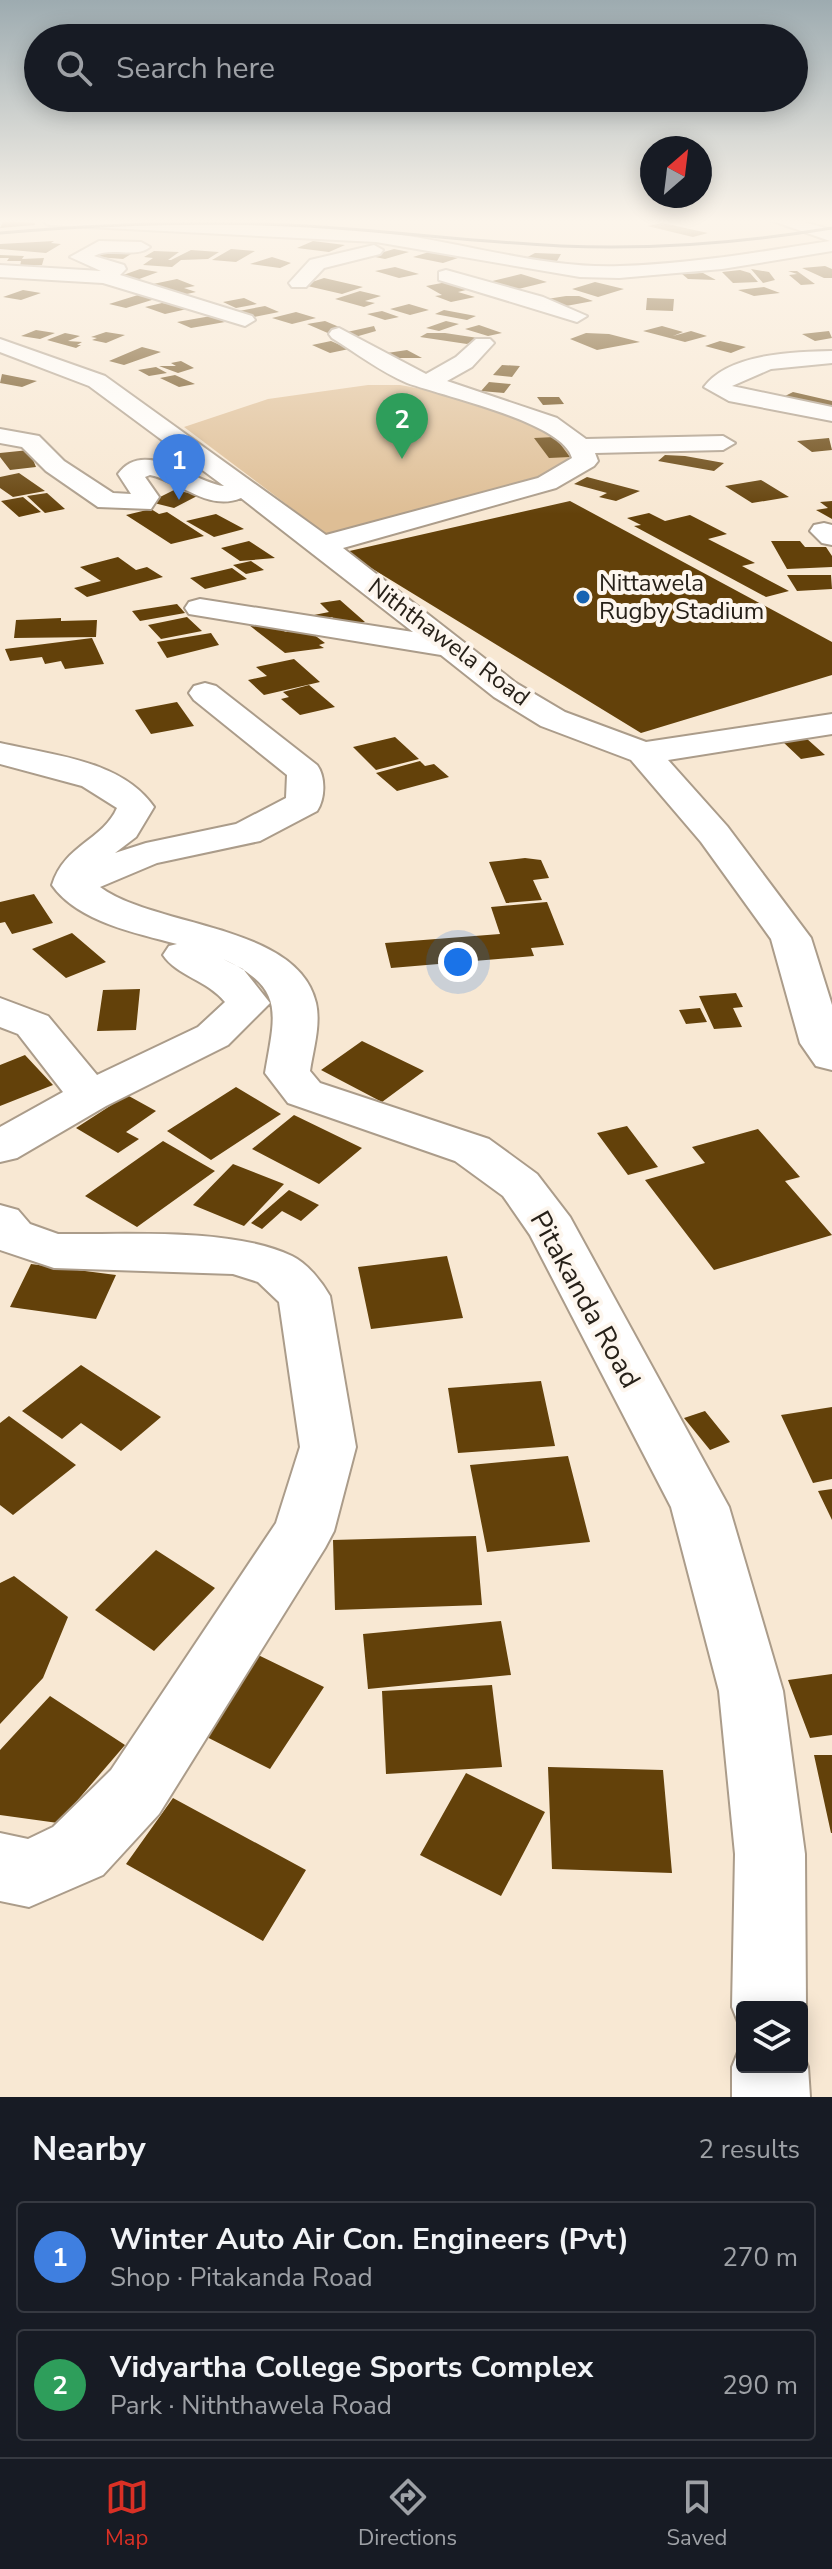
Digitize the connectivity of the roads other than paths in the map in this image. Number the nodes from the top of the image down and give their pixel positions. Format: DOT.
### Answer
graph roads {
  1 [pos="238,318"];
  2 [pos="245,320"];
  3 [pos="339,334"];
  4 [pos="483,343"];
  5 [pos="0,345"];
  6 [pos="832,357"];
  7 [pos="428,382"];
  8 [pos="832,414"];
  9 [pos="0,436"];
  10 [pos="723,443"];
  11 [pos="581,446"];
  12 [pos="255,496"];
  13 [pos="322,545"];
  14 [pos="200,608"];
  15 [pos="451,647"];
  16 [pos="205,693"];
  17 [pos="832,724"];
  18 [pos="0,753"];
  19 [pos="643,753"];
  20 [pos="71,885"];
  21 [pos="118,914"];
  22 [pos="0,1011"];
  23 [pos="832,1057"];
  24 [pos="90,1096"];
  25 [pos="0,1147"];
  26 [pos="4,1234"];
  27 [pos="0,1867"];
  28 [pos="769,2001"];
  29 [pos="770,2073"];
  30 [pos="771,2097"];
  1 -- 2 [label="street"];
  3 -- 7 [label="street"];
  4 -- 7 [label="street"];
  5 -- 12 [label="street, Niththawela Road"];
  6 -- 8 [label="street"];
  7 -- 11 [label="street"];
  9 -- 12 [label="street"];
  10 -- 11 [label="street"];
  11 -- 13 [label="street"];
  12 -- 13 [label="street, Niththawela Road"];
  13 -- 15 [label="street, Niththawela Road"];
  14 -- 15 [label="street"];
  15 -- 19 [label="street, Niththawela Road"];
  16 -- 20 [label="street"];
  17 -- 19 [label="street"];
  18 -- 20 [label="street"];
  19 -- 23 [label="street, Niththawela Road"];
  20 -- 21 [label="street, Pitakanda Road"];
  21 -- 24 [label="street"];
  21 -- 28 [label="street, Pitakanda Road"];
  22 -- 24 [label="street"];
  24 -- 25 [label="street"];
  26 -- 27 [label="street"];
  29 -- 30 [label="street"];
}
